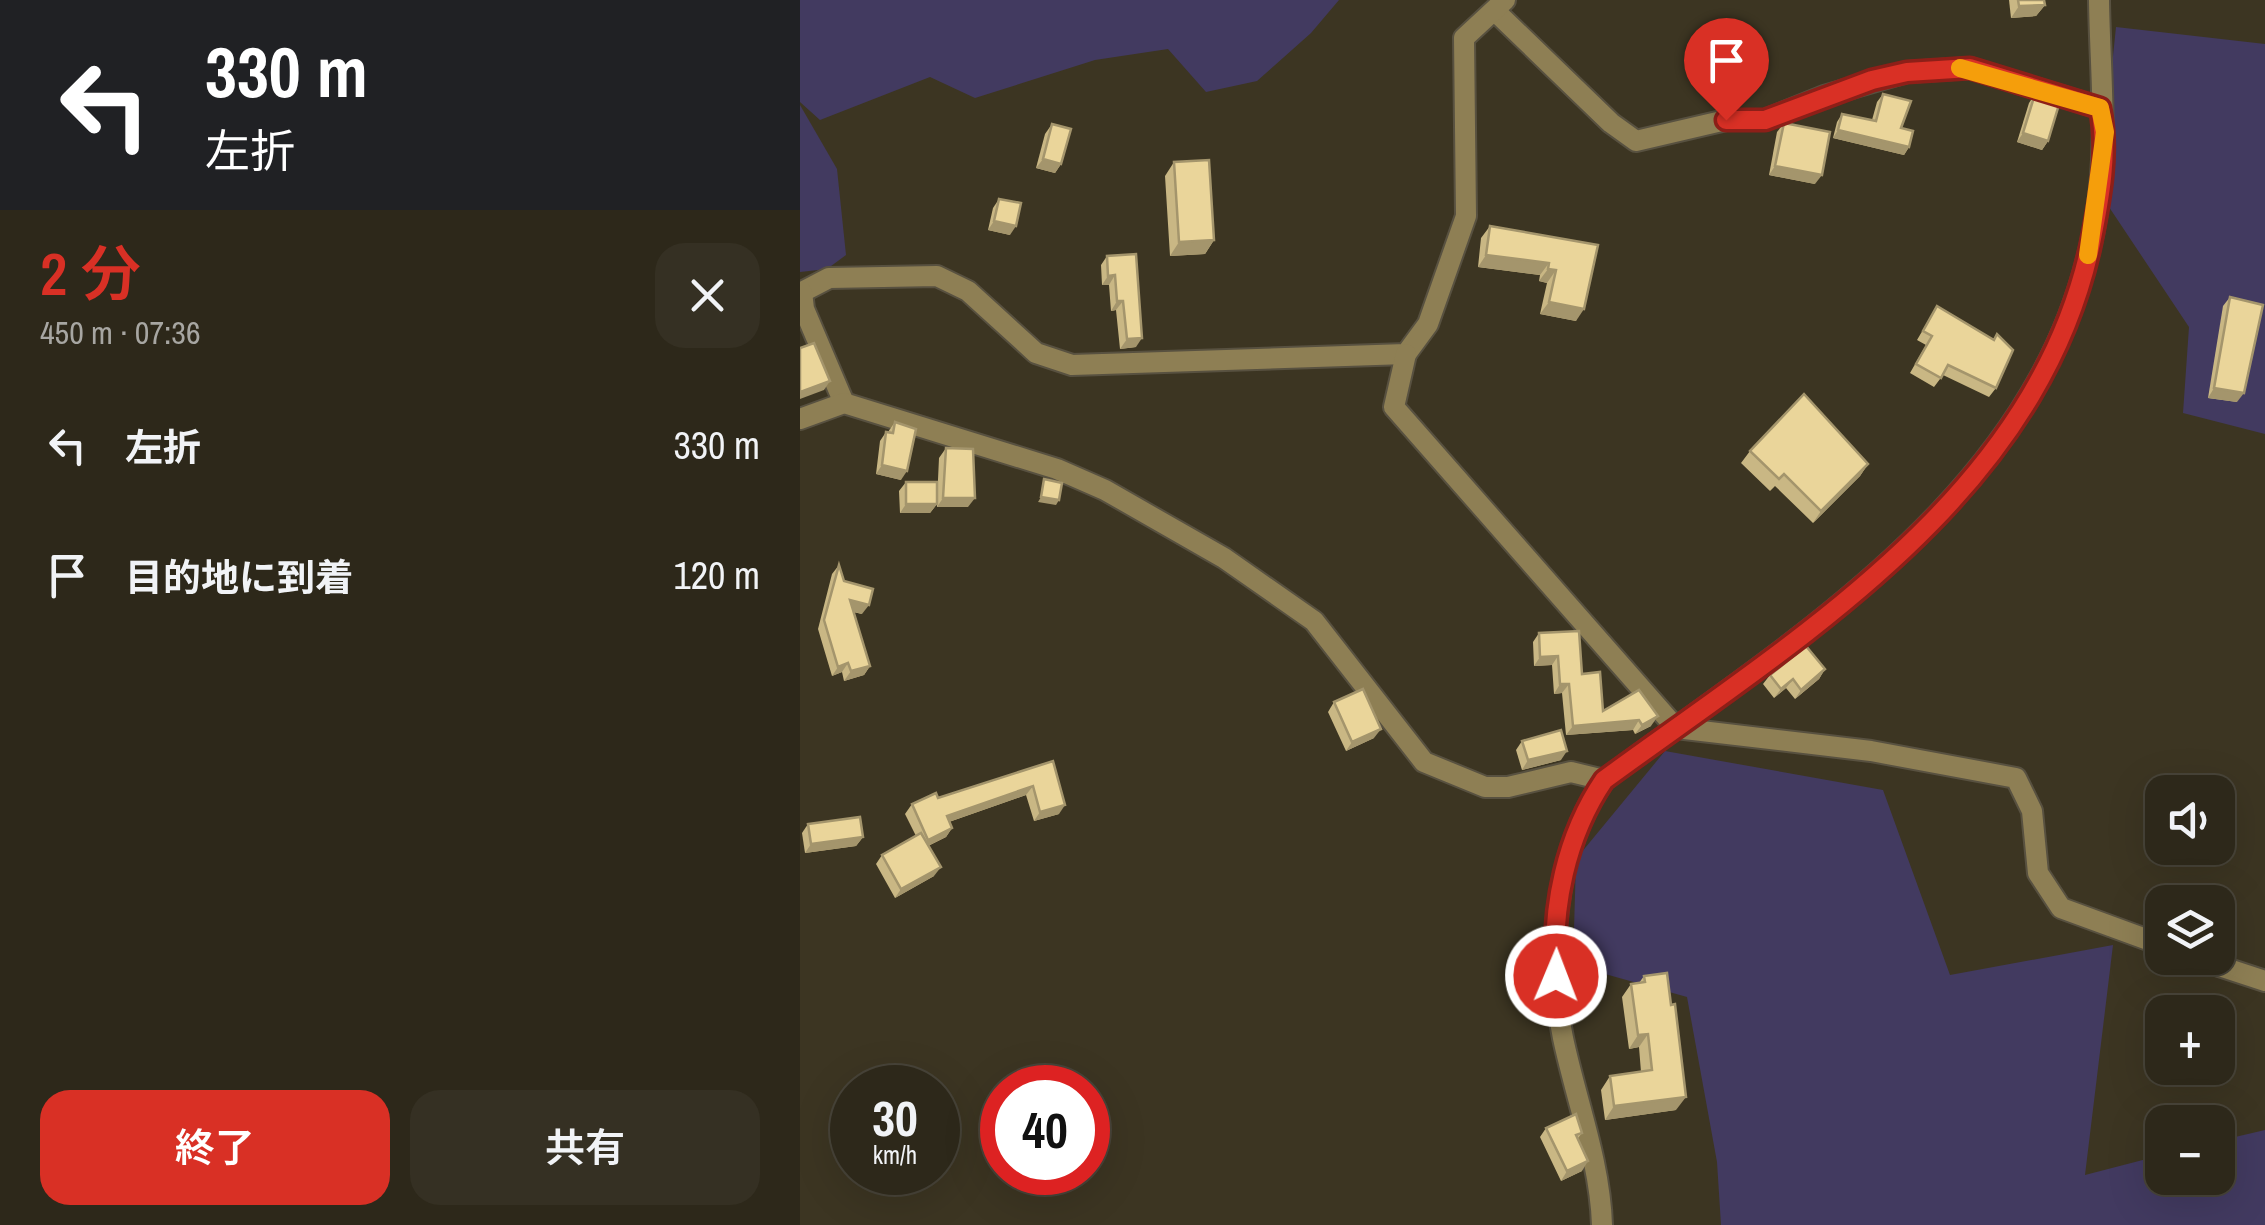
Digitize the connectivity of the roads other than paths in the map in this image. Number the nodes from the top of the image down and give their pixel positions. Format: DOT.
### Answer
graph roads {
  1 [pos="2099,0"];
  2 [pos="1500,6"];
  3 [pos="2100,108"];
  4 [pos="801,292"];
  5 [pos="1406,354"];
  6 [pos="844,402"];
  7 [pos="800,419"];
  8 [pos="1676,728"];
  9 [pos="1604,780"];
  10 [pos="2145,939"];
  11 [pos="2235,971"];
  12 [pos="2265,981"];
  13 [pos="1602,1225"];
  1 -- 3 [label="street"];
  2 -- 3 [label="street"];
  2 -- 5 [label="street"];
  3 -- 8 [label="street"];
  4 -- 5 [label="street"];
  4 -- 6 [label="street"];
  5 -- 8 [label="street"];
  6 -- 7 [label="street"];
  6 -- 9 [label="street"];
  8 -- 9 [label="street"];
  8 -- 10 [label="street"];
  9 -- 13 [label="street"];
  11 -- 12 [label="street"];
}
